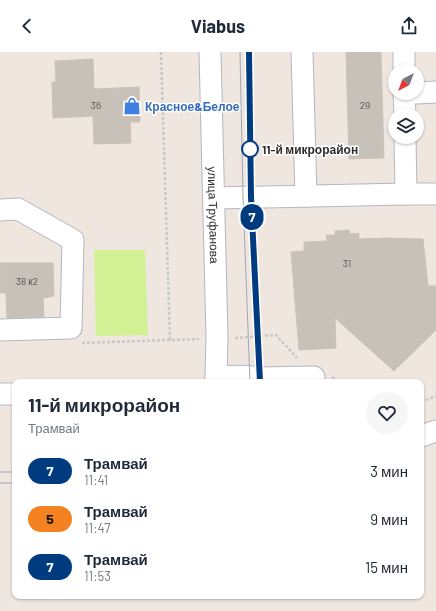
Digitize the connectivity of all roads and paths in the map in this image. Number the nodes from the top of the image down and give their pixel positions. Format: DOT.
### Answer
graph roads {
  1 [pos="161,52"];
  2 [pos="210,52"];
  3 [pos="302,52"];
  4 [pos="404,52"];
  5 [pos="404,64"];
  6 [pos="436,92"];
  7 [pos="424,93"];
  8 [pos="405,144"];
  9 [pos="406,194"];
  10 [pos="436,194"];
  11 [pos="306,196"];
  12 [pos="214,198"];
  13 [pos="0,210"];
  14 [pos="0,330"];
  15 [pos="203,338"];
  16 [pos="230,338"];
  17 [pos="170,340"];
  18 [pos="77,344"];
  19 [pos="300,361"];
  20 [pos="321,376"];
  21 [pos="214,379"];
  22 [pos="278,379"];
  23 [pos="332,379"];
  24 [pos="0,394"];
  25 [pos="12,394"];
  26 [pos="436,396"];
  27 [pos="424,401"];
  28 [pos="436,431"];
  29 [pos="424,435"];
  1 -- 17 [label="path"];
  2 -- 12 [label="street, улица Труфанова"];
  3 -- 11 [label="street"];
  4 -- 5 [label="street"];
  6 -- 7 [label="street"];
  8 -- 9 [label="street"];
  9 -- 10 [label="street"];
  9 -- 11 [label="street"];
  11 -- 12 [label="street"];
  12 -- 21 [label="street, улица Труфанова"];
  13 -- 14 [label="street"];
  15 -- 17 [label="path"];
  16 -- 19 [label="path"];
  17 -- 18 [label="path"];
  20 -- 22 [label="street"];
  20 -- 23 [label="path"];
  24 -- 25 [label="street"];
  26 -- 27 [label="path"];
  28 -- 29 [label="street"];
}
